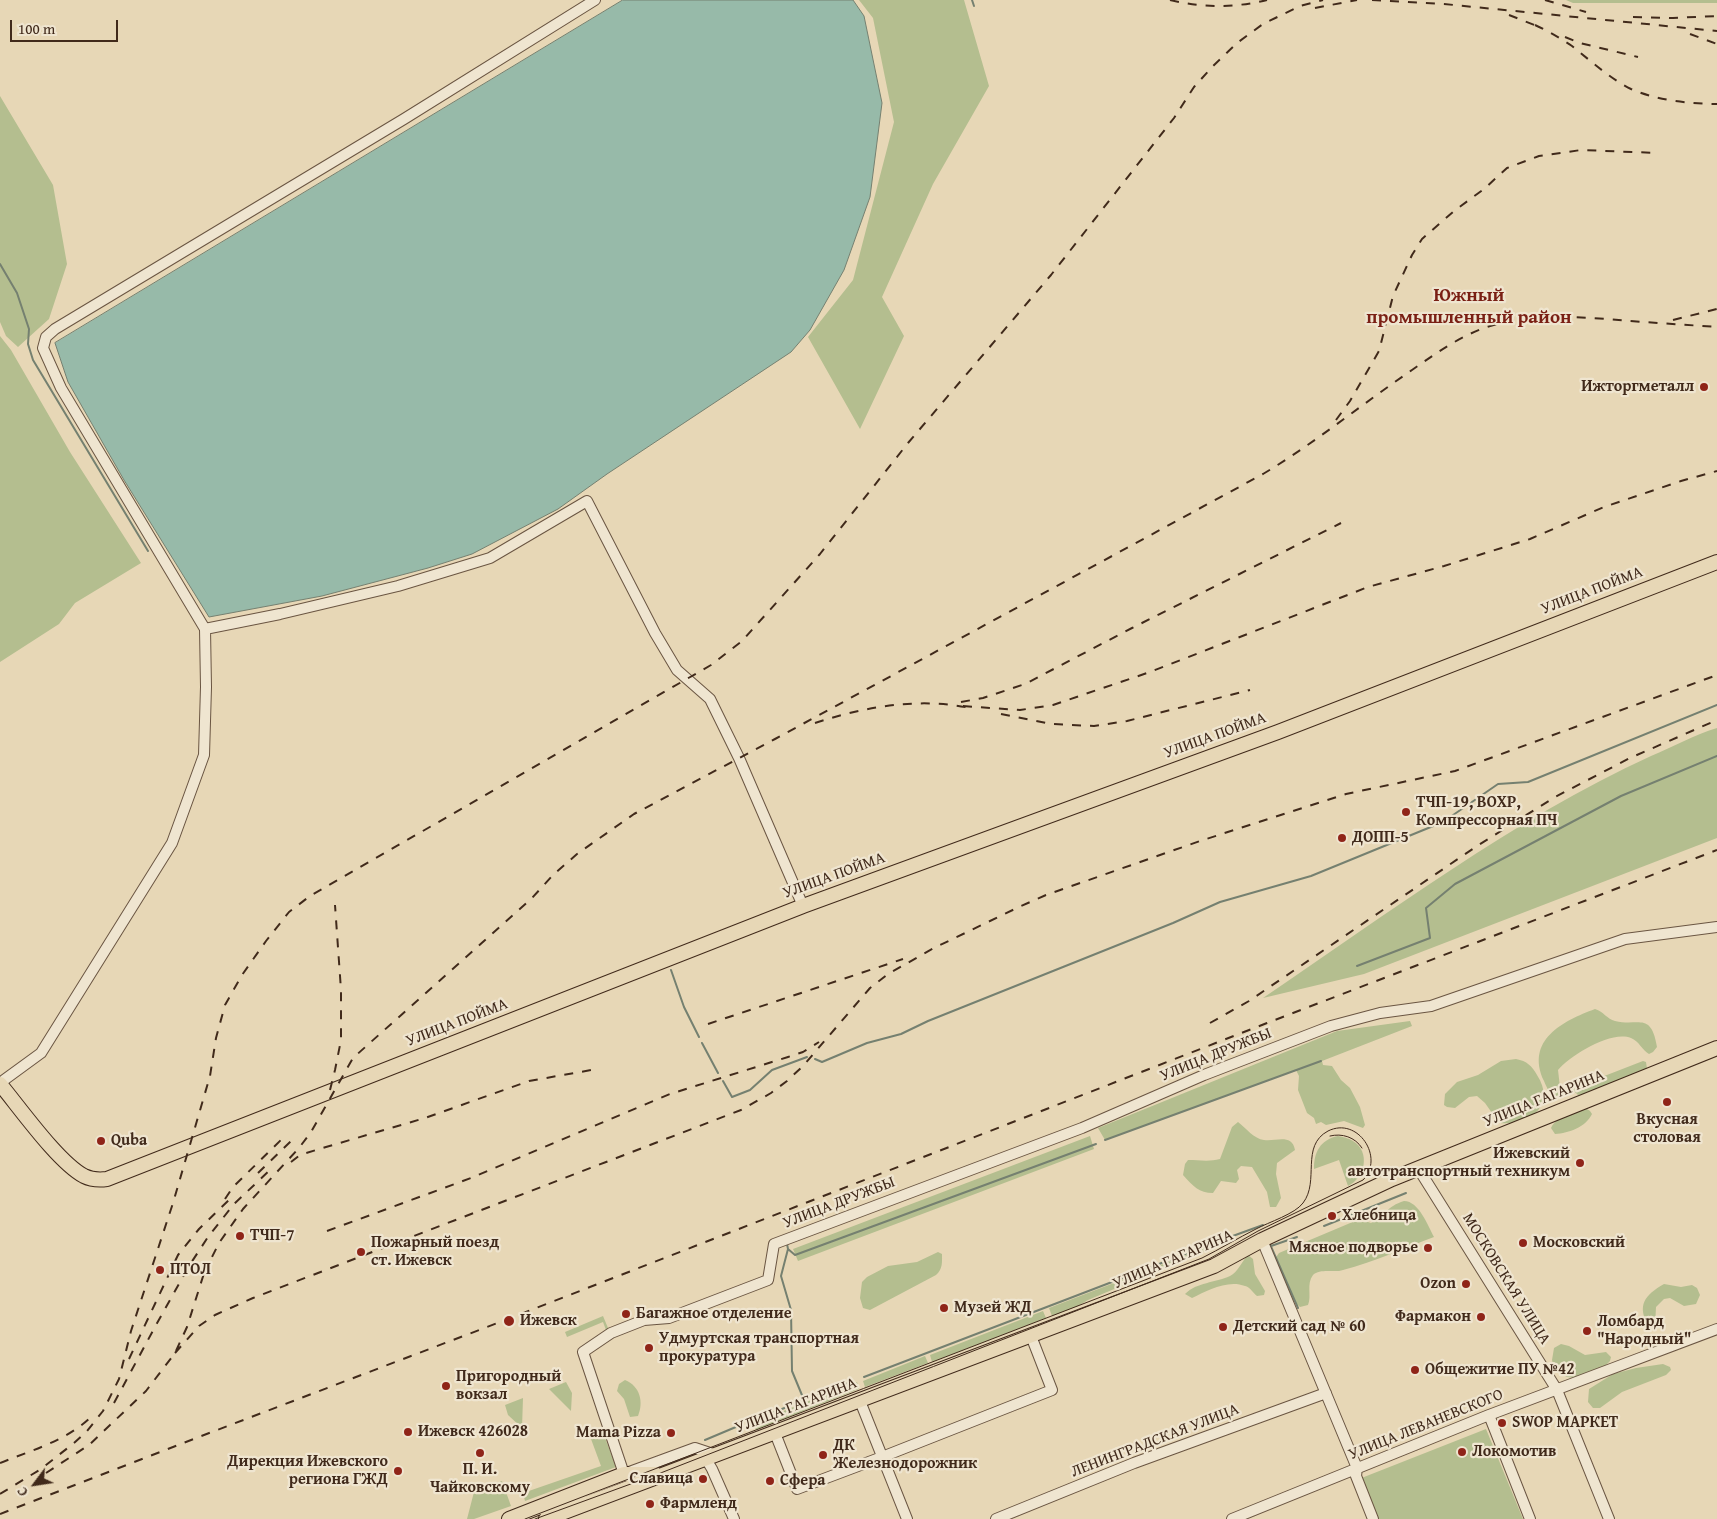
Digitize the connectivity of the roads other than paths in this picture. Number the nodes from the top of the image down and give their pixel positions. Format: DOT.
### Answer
graph roads {
  1 [pos="596,0"];
  2 [pos="1717,562"];
  3 [pos="205,629"];
  4 [pos="802,906"];
  5 [pos="1717,927"];
  6 [pos="1717,1048"];
  7 [pos="0,1083"];
  8 [pos="1418,1168"];
  9 [pos="1262,1240"];
  10 [pos="1717,1329"];
  11 [pos="1031,1336"];
  12 [pos="1557,1390"];
  13 [pos="1326,1393"];
  14 [pos="860,1401"];
  15 [pos="1489,1415"];
  16 [pos="775,1433"];
  17 [pos="711,1457"];
  18 [pos="882,1457"];
  19 [pos="1357,1468"];
  20 [pos="624,1474"];
  21 [pos="663,1475"];
  22 [pos="509,1519"];
  23 [pos="546,1519"];
  24 [pos="734,1519"];
  25 [pos="907,1519"];
  26 [pos="996,1519"];
  27 [pos="1232,1519"];
  28 [pos="1373,1519"];
  29 [pos="1530,1519"];
  30 [pos="1609,1519"];
  1 -- 3 [label="street"];
  2 -- 4 [label="main road, УЛИЦА ПОЙМА"];
  3 -- 4 [label="street"];
  3 -- 7 [label="street"];
  4 -- 7 [label="main road, УЛИЦА ПОЙМА"];
  5 -- 20 [label="street, УЛИЦА ДРУЖБЫ"];
  6 -- 8 [label="main road, УЛИЦА ГАГАРИНА"];
  8 -- 9 [label="main road, УЛИЦА ГАГАРИНА"];
  8 -- 12 [label="street, МОСКОВСКАЯ УЛИЦА"];
  9 -- 11 [label="main road, УЛИЦА ГАГАРИНА"];
  9 -- 13 [label="street"];
  10 -- 12 [label="street, УЛИЦА ЛЕВАНЕВСКОГО"];
  11 -- 14 [label="main road, УЛИЦА ГАГАРИНА"];
  11 -- 18 [label="street"];
  12 -- 15 [label="street, УЛИЦА ЛЕВАНЕВСКОГО"];
  12 -- 30 [label="street, МОСКОВСКАЯ УЛИЦА"];
  13 -- 19 [label="street"];
  13 -- 26 [label="street, ЛЕНИНГРАДСКАЯ УЛИЦА"];
  14 -- 16 [label="main road, УЛИЦА ГАГАРИНА"];
  14 -- 18 [label="street"];
  15 -- 19 [label="street, УЛИЦА ЛЕВАНЕВСКОГО"];
  15 -- 29 [label="street"];
  16 -- 17 [label="main road, УЛИЦА ГАГАРИНА"];
  16 -- 18 [label="street"];
  17 -- 20 [label="street"];
  17 -- 21 [label="main road, УЛИЦА ГАГАРИНА"];
  17 -- 24 [label="street"];
  18 -- 25 [label="street"];
  19 -- 27 [label="street, УЛИЦА ЛЕВАНЕВСКОГО"];
  19 -- 28 [label="street"];
  20 -- 21 [label="main road, УЛИЦА ГАГАРИНА"];
  20 -- 22 [label="main road, УЛИЦА ГАГАРИНА"];
  21 -- 23 [label="main road, УЛИЦА ГАГАРИНА"];
}
